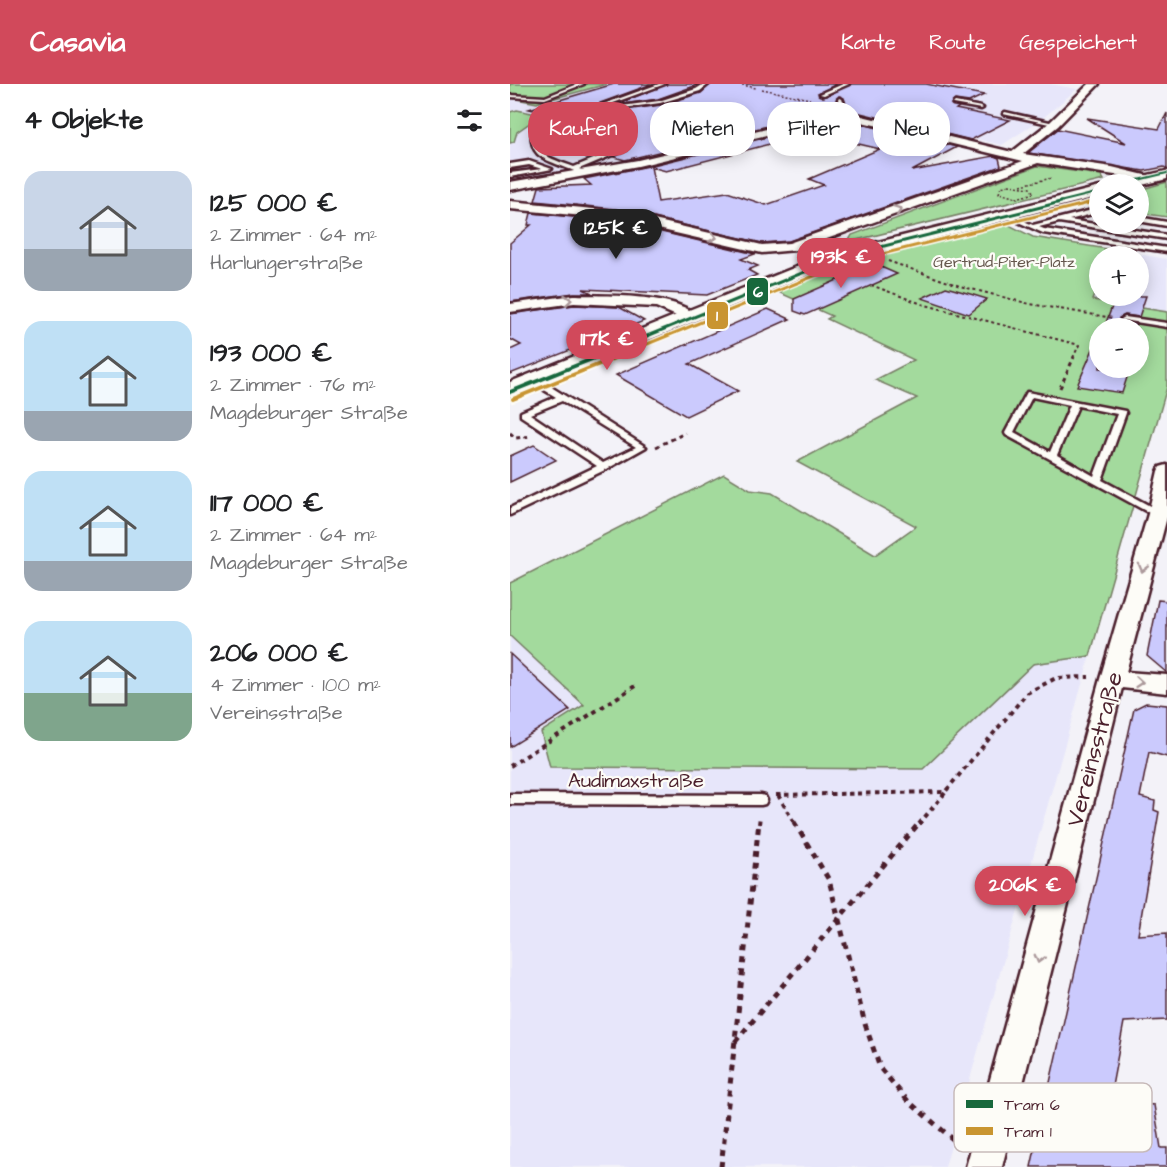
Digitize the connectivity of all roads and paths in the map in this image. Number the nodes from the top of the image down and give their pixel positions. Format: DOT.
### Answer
graph roads {
  1 [pos="582,84"];
  2 [pos="663,84"];
  3 [pos="707,84"];
  4 [pos="738,84"];
  5 [pos="847,84"];
  6 [pos="1094,84"];
  7 [pos="756,88"];
  8 [pos="762,89"];
  9 [pos="822,94"];
  10 [pos="510,96"];
  11 [pos="810,99"];
  12 [pos="840,99"];
  13 [pos="612,102"];
  14 [pos="841,102"];
  15 [pos="955,103"];
  16 [pos="638,105"];
  17 [pos="981,108"];
  18 [pos="1005,113"];
  19 [pos="861,119"];
  20 [pos="1054,124"];
  21 [pos="767,132"];
  22 [pos="544,156"];
  23 [pos="610,156"];
  24 [pos="1014,156"];
  25 [pos="1035,160"];
  26 [pos="510,166"];
  27 [pos="581,171"];
  28 [pos="1162,175"];
  29 [pos="510,176"];
  30 [pos="1059,176"];
  31 [pos="1021,185"];
  32 [pos="510,186"];
  33 [pos="1089,193"];
  34 [pos="1011,197"];
  35 [pos="510,205"];
  36 [pos="1003,207"];
  37 [pos="1089,213"];
  38 [pos="1059,220"];
  39 [pos="1149,221"];
  40 [pos="1167,224"];
  41 [pos="1032,227"];
  42 [pos="1167,237"];
  43 [pos="1167,250"];
  44 [pos="884,259"];
  45 [pos="871,285"];
  46 [pos="510,308"];
  47 [pos="690,316"];
  48 [pos="1114,318"];
  49 [pos="1149,322"];
  50 [pos="1167,325"];
  51 [pos="534,380"];
  52 [pos="510,390"];
  53 [pos="561,398"];
  54 [pos="1055,399"];
  55 [pos="1076,403"];
  56 [pos="685,433"];
  57 [pos="648,451"];
  58 [pos="1052,456"];
  59 [pos="604,467"];
  60 [pos="1167,471"];
  61 [pos="1097,480"];
  62 [pos="510,512"];
  63 [pos="1159,527"];
  64 [pos="1112,679"];
  65 [pos="1167,684"];
  66 [pos="635,687"];
  67 [pos="510,766"];
  68 [pos="945,792"];
  69 [pos="777,794"];
  70 [pos="510,799"];
  71 [pos="761,800"];
  72 [pos="840,920"];
  73 [pos="735,1042"];
  74 [pos="1006,1083"];
  75 [pos="954,1141"];
  76 [pos="967,1152"];
  77 [pos="988,1152"];
  78 [pos="721,1167"];
  79 [pos="984,1167"];
  1 -- 10 [label="lane"];
  2 -- 13 [label="lane"];
  3 -- 16 [label="lane"];
  4 -- 7 [label="path"];
  5 -- 9 [label="lane"];
  6 -- 20 [label="street"];
  8 -- 11 [label="path"];
  12 -- 14 [label="lane"];
  15 -- 17 [label="lane"];
  18 -- 20 [label="lane"];
  19 -- 24 [label="street"];
  20 -- 24 [label="street"];
  21 -- 27 [label="street"];
  22 -- 27 [label="lane"];
  23 -- 27 [label="lane"];
  24 -- 25 [label="street"];
  25 -- 28 [label="street"];
  35 -- 25 [label="street, one-way"];
  26 -- 29 [label="lane"];
  27 -- 32 [label="street"];
  30 -- 31 [label="path"];
  31 -- 34 [label="path"];
  31 -- 34 [label="path"];
  33 -- 36 [label="street"];
  34 -- 36 [label="path"];
  36 -- 41 [label="lane"];
  36 -- 47 [label="street"];
  37 -- 38 [label="lane"];
  38 -- 41 [label="lane"];
  38 -- 42 [label="lane"];
  39 -- 40 [label="lane"];
  41 -- 43 [label="lane"];
  44 -- 48 [label="path"];
  45 -- 54 [label="path"];
  46 -- 47 [label="street, one-way"];
  47 -- 51 [label="street"];
  49 -- 50 [label="lane"];
  51 -- 52 [label="street"];
  51 -- 53 [label="lane"];
  53 -- 59 [label="lane"];
  53 -- 59 [label="lane"];
  54 -- 55 [label="lane"];
  54 -- 58 [label="lane"];
  55 -- 58 [label="lane"];
  55 -- 61 [label="lane"];
  56 -- 57 [label="path"];
  58 -- 61 [label="lane"];
  59 -- 62 [label="lane"];
  60 -- 63 [label="street, Vereinsstraße"];
  61 -- 63 [label="lane"];
  63 -- 64 [label="street, Vereinsstraße, one-way"];
  64 -- 65 [label="street, one-way"];
  64 -- 68 [label="path"];
  64 -- 74 [label="street, Vereinsstraße, one-way"];
  66 -- 67 [label="path"];
  68 -- 69 [label="path"];
  68 -- 72 [label="path"];
  69 -- 71 [label="path"];
  69 -- 72 [label="path"];
  70 -- 71 [label="lane, Audimaxstraße"];
  71 -- 73 [label="path"];
  72 -- 73 [label="path"];
  72 -- 75 [label="path"];
  73 -- 78 [label="path"];
  76 -- 79 [label="path"];
  77 -- 79 [label="street, Vereinsstraße, one-way"];
}
